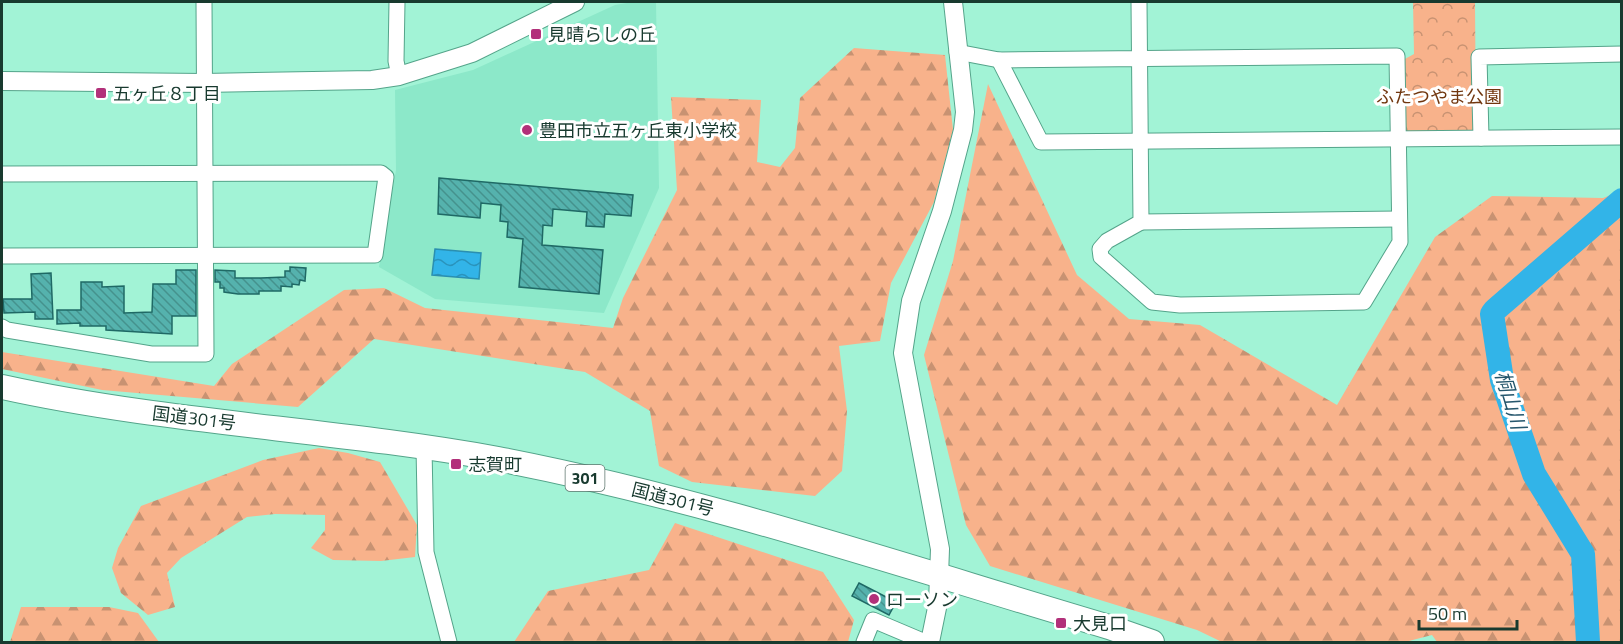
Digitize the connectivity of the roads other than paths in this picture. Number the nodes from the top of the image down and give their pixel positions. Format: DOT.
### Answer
graph roads {
  1 [pos="204,2"];
  2 [pos="397,2"];
  3 [pos="575,2"];
  4 [pos="953,2"];
  5 [pos="1139,2"];
  6 [pos="957,52"];
  7 [pos="1622,54"];
  8 [pos="1139,58"];
  9 [pos="999,60"];
  10 [pos="399,76"];
  11 [pos="2,81"];
  12 [pos="204,83"];
  13 [pos="1622,136"];
  14 [pos="1481,138"];
  15 [pos="1140,140"];
  16 [pos="1398,140"];
  17 [pos="205,173"];
  18 [pos="2,174"];
  19 [pos="1399,219"];
  20 [pos="1141,222"];
  21 [pos="205,255"];
  22 [pos="2,256"];
  23 [pos="2,327"];
  24 [pos="2,387"];
  25 [pos="424,447"];
  26 [pos="939,575"];
  27 [pos="449,642"];
  28 [pos="864,642"];
  29 [pos="925,642"];
  30 [pos="930,642"];
  31 [pos="1152,642"];
  1 -- 12 [label="street"];
  2 -- 10 [label="street"];
  3 -- 10 [label="street"];
  4 -- 6 [label="street"];
  5 -- 8 [label="street"];
  6 -- 9 [label="street"];
  6 -- 26 [label="street"];
  7 -- 14 [label="street"];
  8 -- 9 [label="street"];
  8 -- 15 [label="street"];
  8 -- 16 [label="street"];
  9 -- 15 [label="street"];
  10 -- 12 [label="street"];
  11 -- 12 [label="street"];
  12 -- 17 [label="street"];
  13 -- 14 [label="street"];
  14 -- 16 [label="street"];
  15 -- 16 [label="street"];
  15 -- 20 [label="street"];
  16 -- 19 [label="street"];
  17 -- 18 [label="street"];
  17 -- 21 [label="street"];
  17 -- 21 [label="street"];
  19 -- 20 [label="street"];
  19 -- 20 [label="street"];
  21 -- 22 [label="street"];
  21 -- 23 [label="street"];
  24 -- 25 [label="highway, 国道301号 / 301"];
  25 -- 26 [label="highway, 国道301号 / 301"];
  25 -- 27 [label="street"];
  26 -- 30 [label="street"];
  26 -- 31 [label="highway, 国道301号 / 301"];
  28 -- 29 [label="street"];
}
